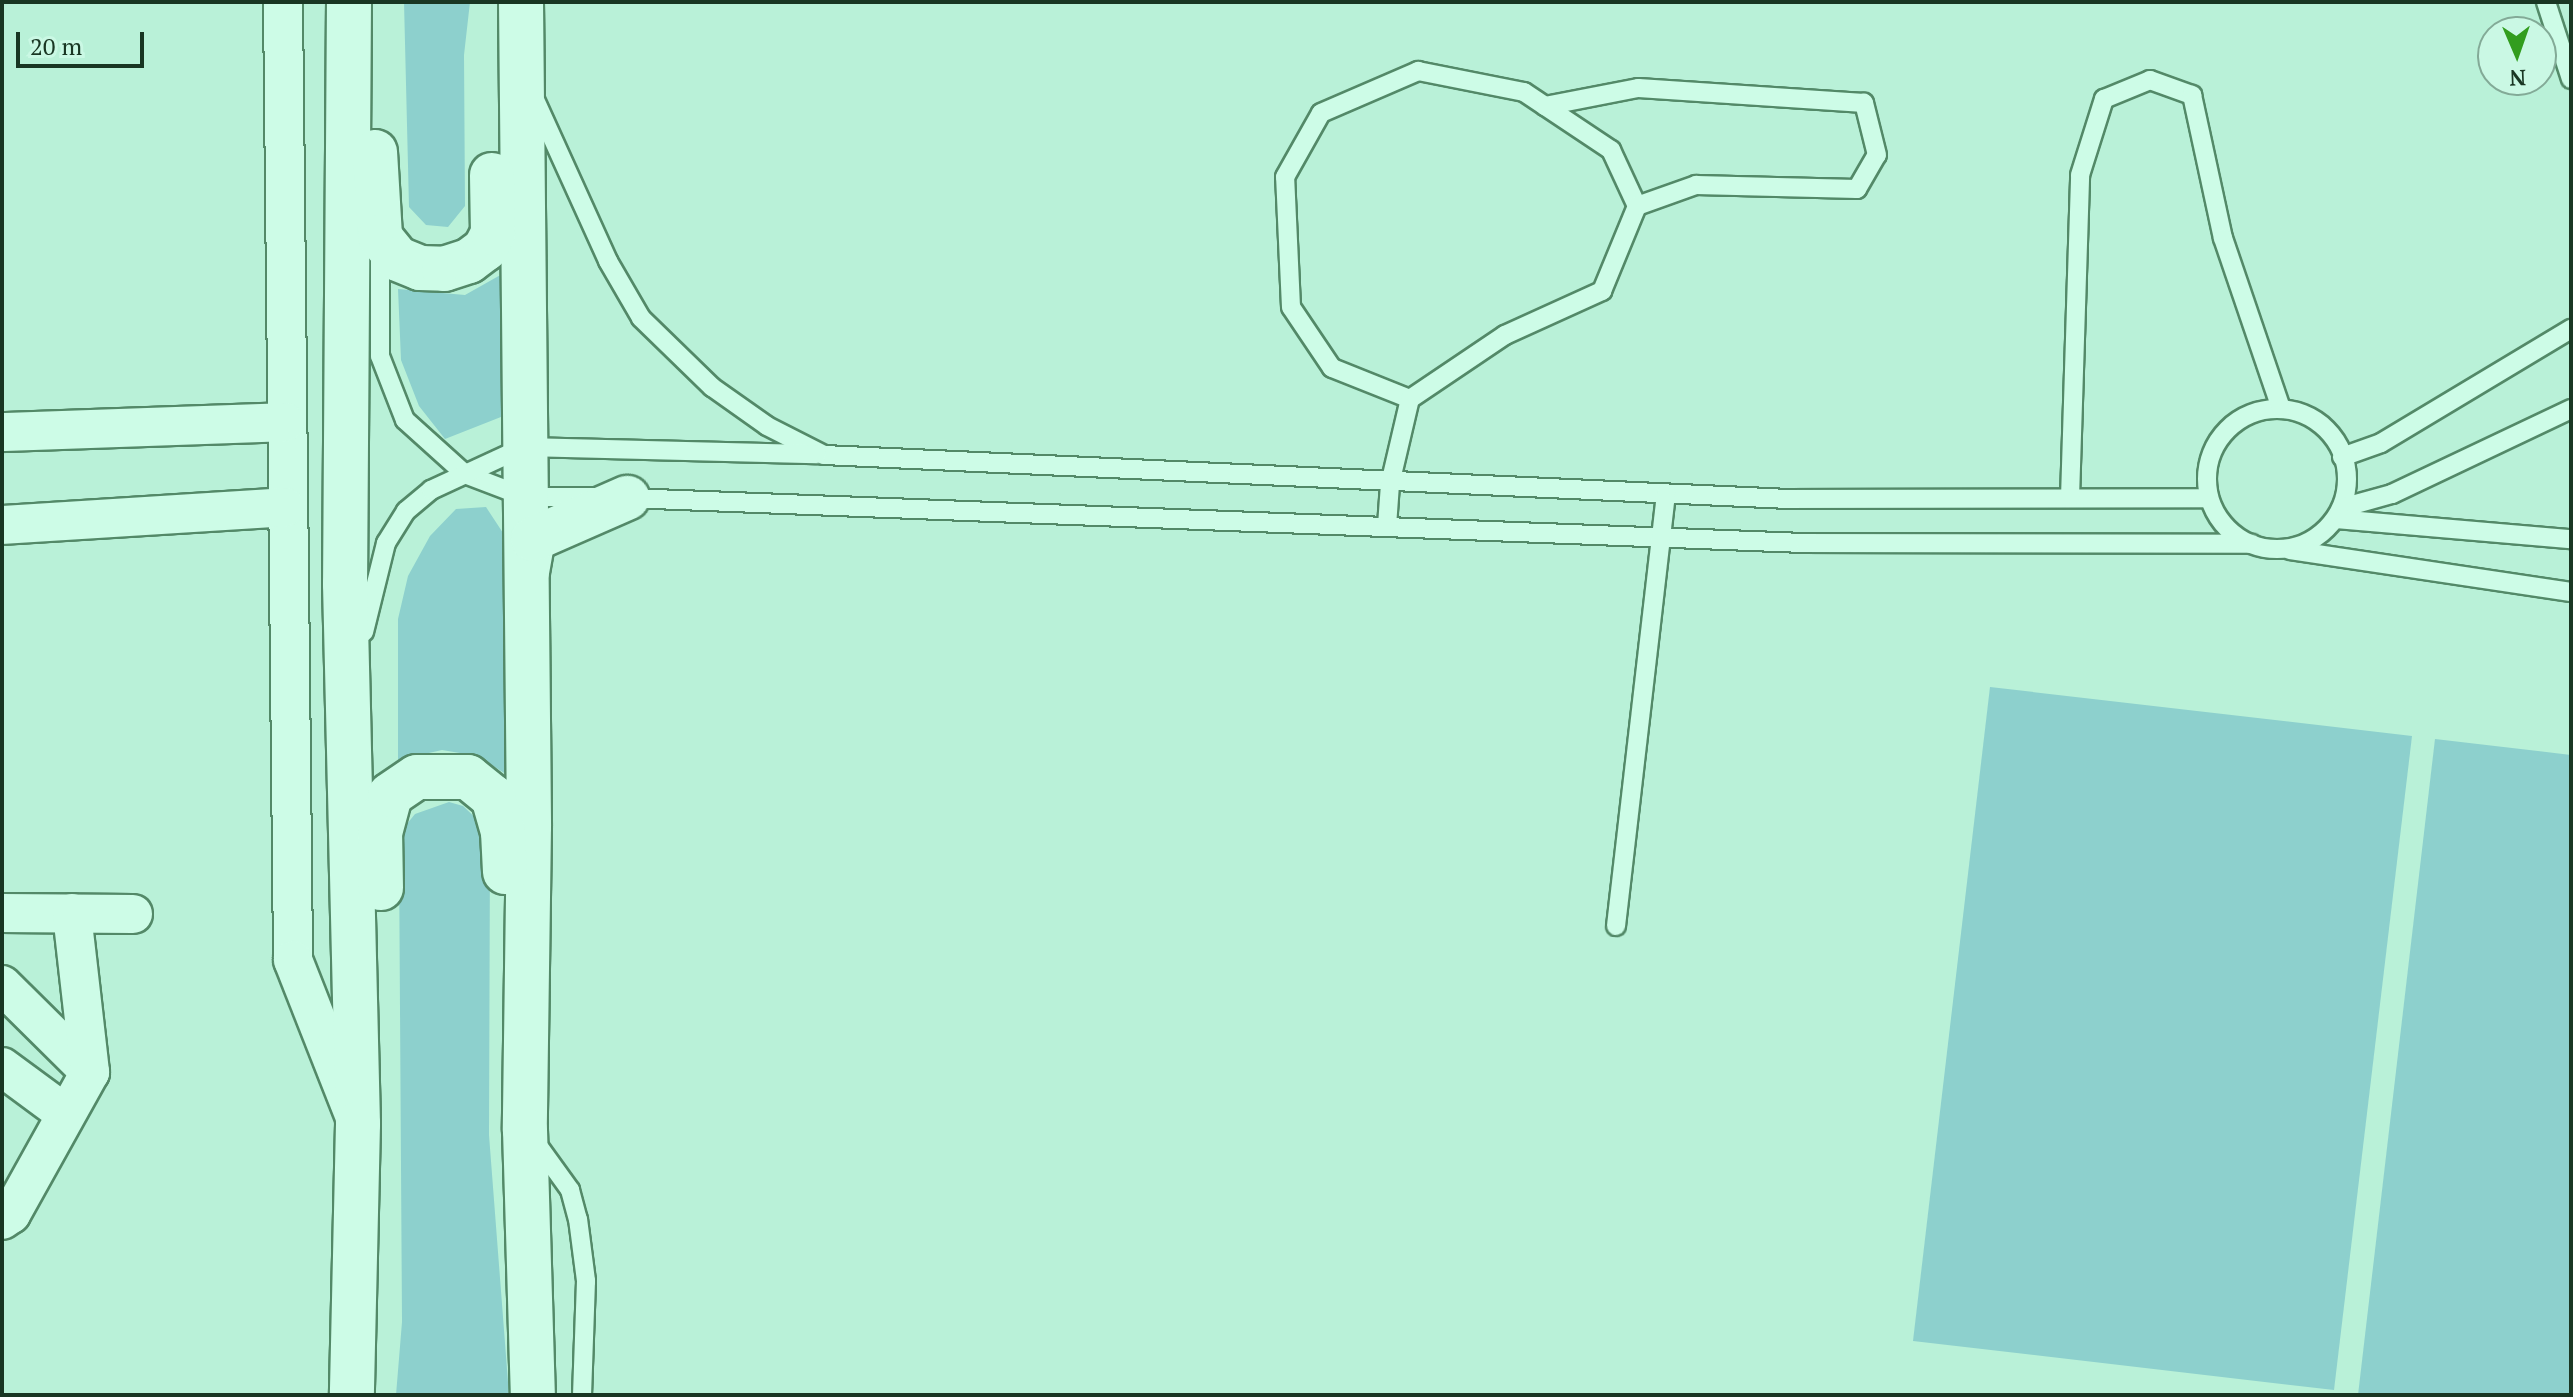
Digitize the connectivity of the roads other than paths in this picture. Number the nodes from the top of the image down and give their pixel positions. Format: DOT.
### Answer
graph roads {
  1 [pos="283,2"];
  2 [pos="349,2"];
  3 [pos="374,2"];
  4 [pos="502,2"];
  5 [pos="521,2"];
  6 [pos="2546,2"];
  7 [pos="521,67"];
  8 [pos="2571,79"];
  9 [pos="1545,106"];
  10 [pos="1637,206"];
  11 [pos="380,237"];
  12 [pos="2571,329"];
  13 [pos="1410,399"];
  14 [pos="2281,408"];
  15 [pos="2571,409"];
  16 [pos="285,422"];
  17 [pos="2,432"];
  18 [pos="524,447"];
  19 [pos="824,455"];
  20 [pos="2342,457"];
  21 [pos="465,474"];
  22 [pos="1390,484"];
  23 [pos="1666,494"];
  24 [pos="525,497"];
  25 [pos="627,498"];
  26 [pos="2070,498"];
  27 [pos="2209,498"];
  28 [pos="285,507"];
  29 [pos="2340,513"];
  30 [pos="2,525"];
  31 [pos="1387,526"];
  32 [pos="1662,537"];
  33 [pos="2571,539"];
  34 [pos="2252,544"];
  35 [pos="2287,550"];
  36 [pos="526,582"];
  37 [pos="2571,592"];
  38 [pos="348,720"];
  39 [pos="2,913"];
  40 [pos="72,913"];
  41 [pos="133,914"];
  42 [pos="1616,926"];
  43 [pos="2,985"];
  44 [pos="2,1067"];
  45 [pos="90,1072"];
  46 [pos="63,1112"];
  47 [pos="358,1124"];
  48 [pos="525,1130"];
  49 [pos="2,1220"];
  50 [pos="352,1395"];
  51 [pos="533,1395"];
  52 [pos="571,1395"];
  53 [pos="581,1395"];
  1 -- 16 [label="street"];
  2 -- 38 [label="main road"];
  3 -- 11 [label="main road"];
  4 -- 11 [label="main road"];
  5 -- 7 [label="main road"];
  6 -- 8 [label="lane"];
  7 -- 18 [label="main road"];
  7 -- 19 [label="lane"];
  9 -- 10 [label="lane"];
  9 -- 10 [label="lane"];
  9 -- 13 [label="lane"];
  10 -- 13 [label="lane"];
  11 -- 21 [label="lane"];
  12 -- 20 [label="lane"];
  13 -- 22 [label="lane"];
  14 -- 20 [label="lane"];
  14 -- 26 [label="lane"];
  14 -- 27 [label="lane"];
  15 -- 29 [label="lane"];
  16 -- 17 [label="street"];
  16 -- 28 [label="street"];
  18 -- 19 [label="lane"];
  18 -- 21 [label="lane"];
  18 -- 24 [label="main road"];
  19 -- 22 [label="lane"];
  20 -- 29 [label="lane"];
  21 -- 24 [label="lane"];
  21 -- 38 [label="lane"];
  22 -- 23 [label="lane"];
  22 -- 31 [label="lane"];
  23 -- 26 [label="lane"];
  23 -- 32 [label="lane"];
  24 -- 25 [label="lane"];
  24 -- 36 [label="main road"];
  25 -- 31 [label="lane"];
  25 -- 36 [label="main road"];
  26 -- 27 [label="lane"];
  27 -- 34 [label="lane"];
  28 -- 30 [label="street"];
  28 -- 47 [label="street"];
  29 -- 33 [label="lane"];
  29 -- 35 [label="lane"];
  31 -- 32 [label="lane"];
  32 -- 34 [label="lane"];
  32 -- 42 [label="lane"];
  34 -- 35 [label="lane"];
  35 -- 37 [label="lane"];
  36 -- 48 [label="main road"];
  38 -- 47 [label="main road"];
  39 -- 40 [label="street"];
  40 -- 41 [label="street"];
  40 -- 45 [label="street"];
  43 -- 45 [label="street"];
  44 -- 46 [label="street"];
  45 -- 46 [label="street"];
  46 -- 49 [label="street"];
  47 -- 48 [label="main road"];
  47 -- 50 [label="main road"];
  48 -- 51 [label="main road"];
  48 -- 53 [label="lane"];
  52 -- 53 [label="lane"];
}
